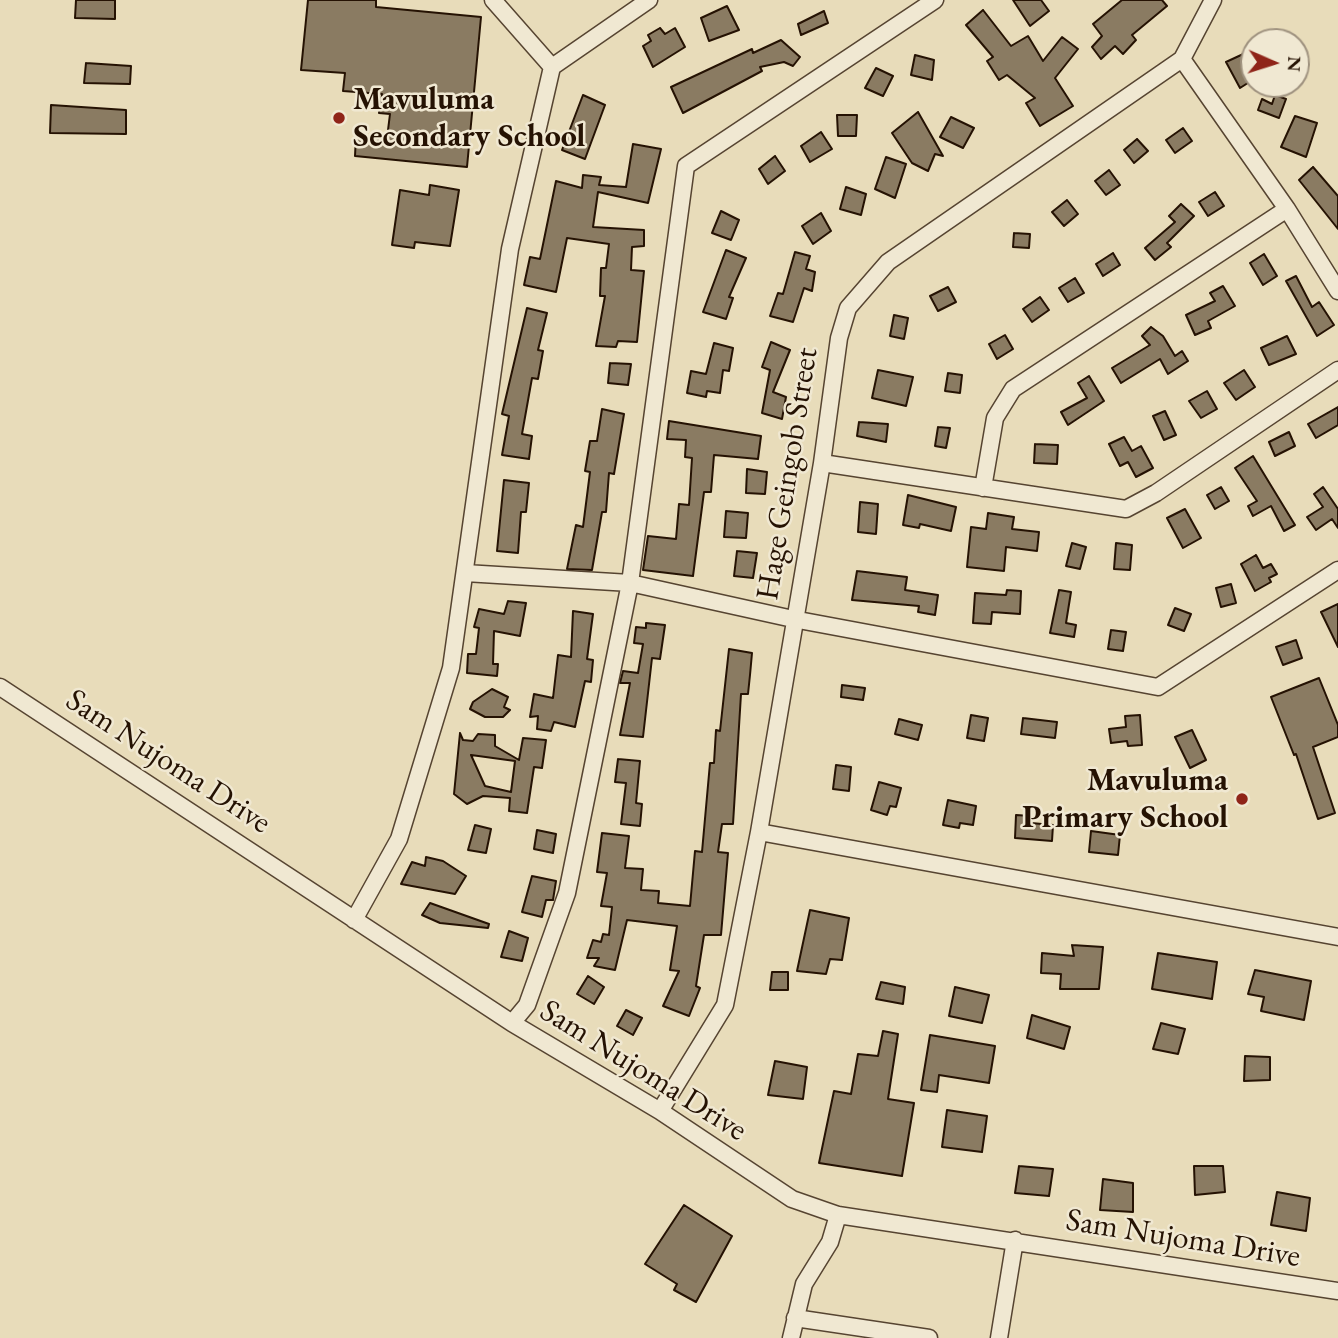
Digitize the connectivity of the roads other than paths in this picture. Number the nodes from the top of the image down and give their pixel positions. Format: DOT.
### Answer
graph roads {
  1 [pos="493,0"];
  2 [pos="649,0"];
  3 [pos="935,0"];
  4 [pos="1213,0"];
  5 [pos="1182,59"];
  6 [pos="552,67"];
  7 [pos="1287,209"];
  8 [pos="1338,291"];
  9 [pos="1338,370"];
  10 [pos="822,463"];
  11 [pos="983,488"];
  12 [pos="1338,570"];
  13 [pos="464,573"];
  14 [pos="630,583"];
  15 [pos="793,619"];
  16 [pos="0,687"];
  17 [pos="759,832"];
  18 [pos="354,920"];
  19 [pos="1338,937"];
  20 [pos="512,1023"];
  21 [pos="660,1111"];
  22 [pos="838,1215"];
  23 [pos="1015,1240"];
  24 [pos="1338,1291"];
  25 [pos="795,1318"];
  26 [pos="791,1338"];
  27 [pos="929,1338"];
  28 [pos="999,1338"];
  1 -- 6 [label="street"];
  2 -- 6 [label="street"];
  3 -- 14 [label="street"];
  4 -- 5 [label="street, Hage Geingob Street"];
  5 -- 7 [label="street"];
  5 -- 10 [label="street, Hage Geingob Street"];
  6 -- 13 [label="street"];
  7 -- 8 [label="street"];
  7 -- 11 [label="street"];
  9 -- 11 [label="street"];
  10 -- 11 [label="street"];
  10 -- 15 [label="street, Hage Geingob Street"];
  12 -- 15 [label="street"];
  13 -- 14 [label="street"];
  13 -- 18 [label="street"];
  14 -- 15 [label="street"];
  14 -- 20 [label="street"];
  15 -- 17 [label="street, Hage Geingob Street"];
  16 -- 18 [label="street, Sam Nujoma Drive"];
  17 -- 19 [label="street"];
  17 -- 21 [label="street, Hage Geingob Street"];
  18 -- 20 [label="street, Sam Nujoma Drive"];
  20 -- 21 [label="street, Sam Nujoma Drive"];
  21 -- 22 [label="street, Sam Nujoma Drive"];
  22 -- 23 [label="street, Sam Nujoma Drive"];
  22 -- 25 [label="street"];
  23 -- 24 [label="street, Sam Nujoma Drive"];
  23 -- 28 [label="street"];
  25 -- 26 [label="street"];
  25 -- 27 [label="street"];
}
